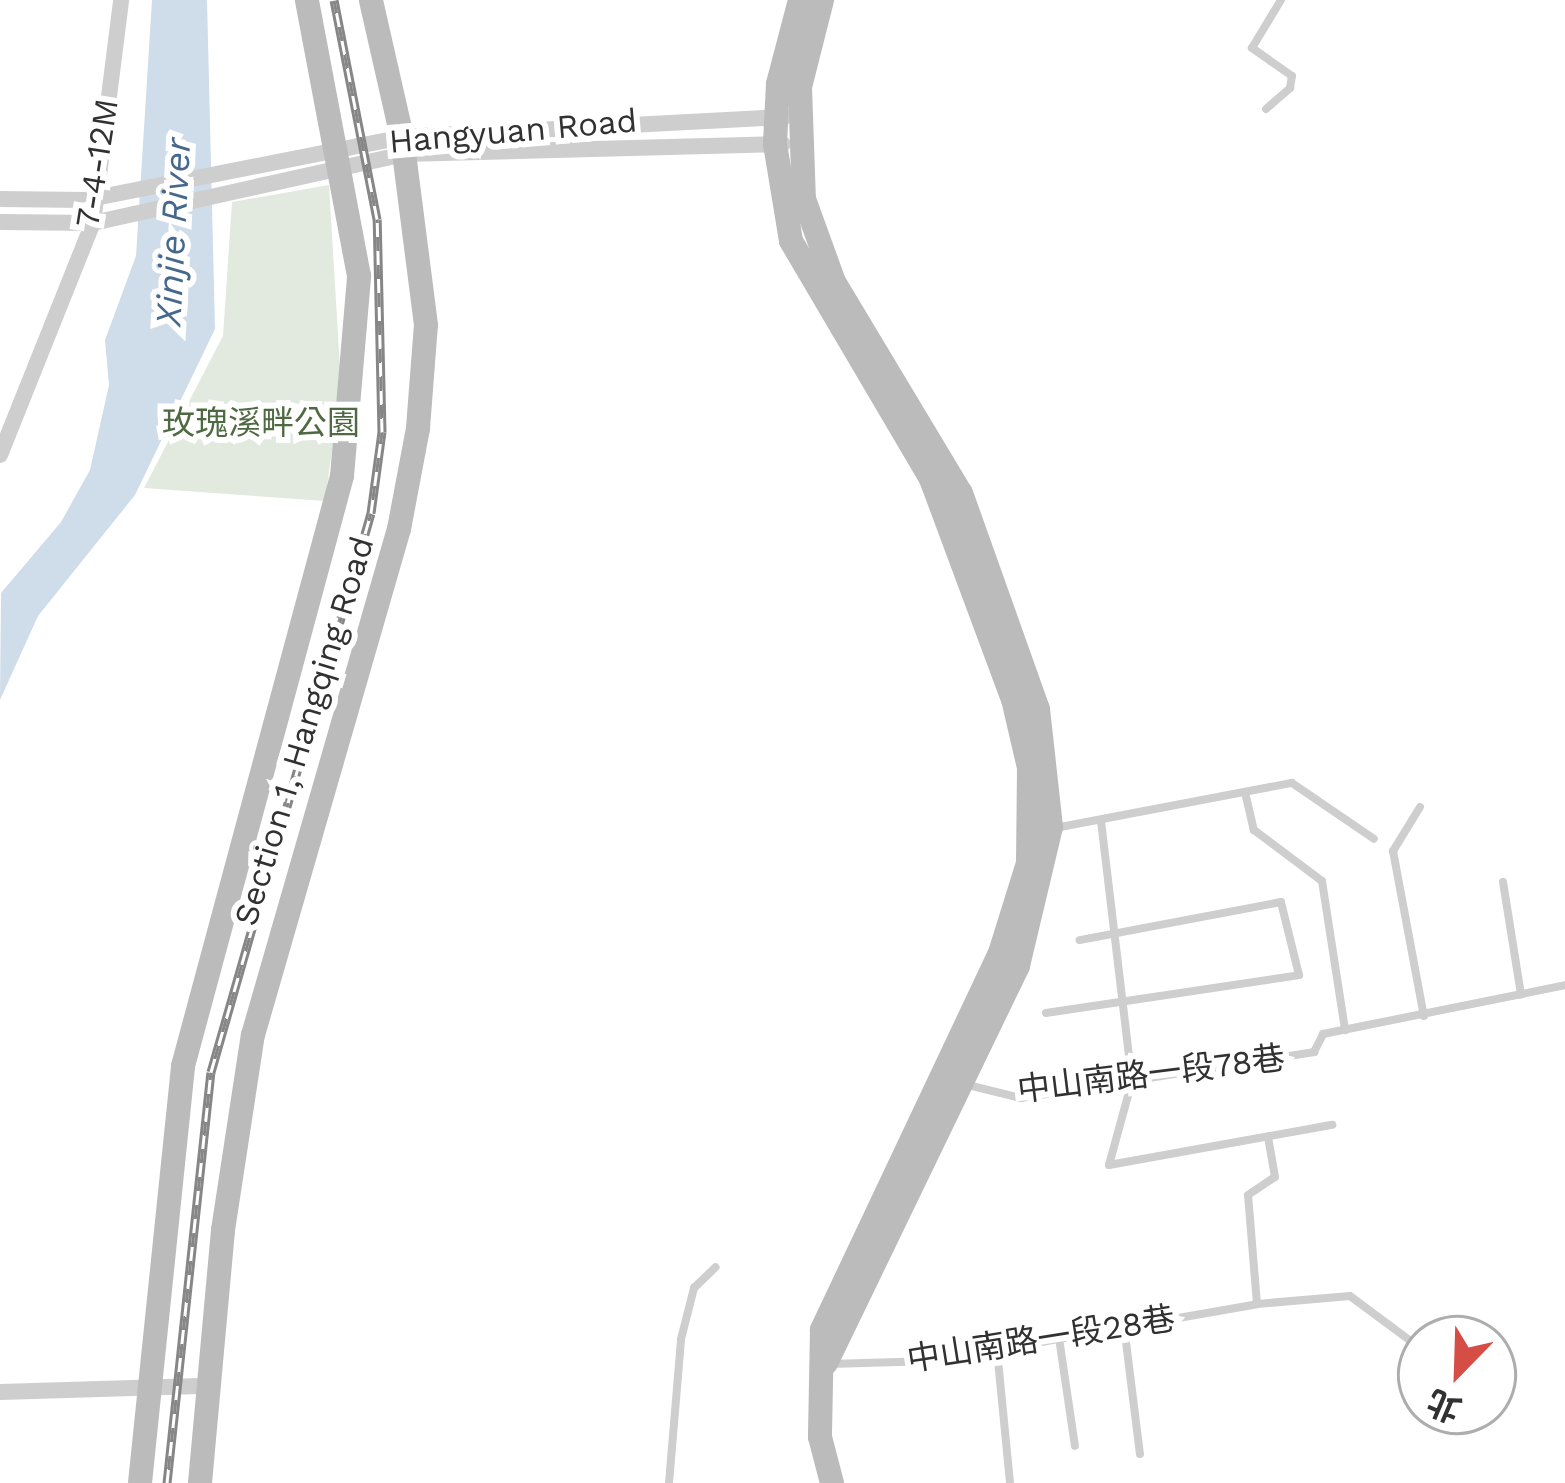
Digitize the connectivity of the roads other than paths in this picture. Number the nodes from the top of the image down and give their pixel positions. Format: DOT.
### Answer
graph roads {
  1 [pos="121,0"];
  2 [pos="307,0"];
  3 [pos="371,0"];
  4 [pos="800,0"];
  5 [pos="822,0"];
  6 [pos="1282,0"];
  7 [pos="1266,109"];
  8 [pos="787,117"];
  9 [pos="786,144"];
  10 [pos="403,146"];
  11 [pos="337,160"];
  12 [pos="94,197"];
  13 [pos="0,199"];
  14 [pos="0,223"];
  15 [pos="93,224"];
  16 [pos="0,455"];
  17 [pos="1245,792"];
  18 [pos="1420,807"];
  19 [pos="1101,821"];
  20 [pos="1040,828"];
  21 [pos="1374,839"];
  22 [pos="1503,882"];
  23 [pos="1115,934"];
  24 [pos="1080,940"];
  25 [pos="1565,985"];
  26 [pos="1521,995"];
  27 [pos="1125,1003"];
  28 [pos="1046,1013"];
  29 [pos="1424,1016"];
  30 [pos="1345,1030"];
  31 [pos="951,1080"];
  32 [pos="1132,1081"];
  33 [pos="1332,1125"];
  34 [pos="1268,1137"];
  35 [pos="716,1267"];
  36 [pos="1257,1304"];
  37 [pos="1124,1326"];
  38 [pos="1397,1331"];
  39 [pos="1059,1338"];
  40 [pos="997,1350"];
  41 [pos="824,1365"];
  42 [pos="208,1386"];
  43 [pos="149,1387"];
  44 [pos="0,1392"];
  45 [pos="1075,1446"];
  46 [pos="1140,1454"];
  47 [pos="140,1483"];
  48 [pos="200,1483"];
  49 [pos="669,1483"];
  50 [pos="832,1483"];
  51 [pos="1010,1483"];
  1 -- 12 [label="street, 7-4-12M"];
  2 -- 11 [label="street, Section 1, Hangqing Road"];
  3 -- 10 [label="street, Section 1, Hangqing Road"];
  4 -- 8 [label="street"];
  5 -- 8 [label="street"];
  6 -- 7 [label="lane"];
  8 -- 9 [label="street"];
  8 -- 10 [label="street, Hangyuan Road"];
  9 -- 10 [label="street, Hangyuan Road"];
  9 -- 20 [label="street"];
  10 -- 11 [label="street, Hangyuan Road"];
  10 -- 42 [label="street, Section 1, Hangqing Road"];
  11 -- 12 [label="street, Hangyuan Road"];
  11 -- 15 [label="street, Hangyuan Road"];
  11 -- 43 [label="street, Section 1, Hangqing Road"];
  12 -- 13 [label="street"];
  12 -- 15 [label="street, 7-4-12M"];
  14 -- 15 [label="street"];
  15 -- 16 [label="street, 7-4-12M"];
  17 -- 19 [label="lane"];
  17 -- 21 [label="lane"];
  17 -- 30 [label="lane"];
  18 -- 29 [label="lane"];
  19 -- 20 [label="lane"];
  19 -- 23 [label="lane"];
  20 -- 31 [label="street"];
  22 -- 26 [label="lane"];
  23 -- 24 [label="lane"];
  23 -- 27 [label="lane"];
  23 -- 27 [label="lane"];
  25 -- 26 [label="lane, 中山南路一段78巷"];
  26 -- 29 [label="lane, 中山南路一段78巷"];
  27 -- 28 [label="lane"];
  27 -- 32 [label="lane"];
  29 -- 30 [label="lane, 中山南路一段78巷"];
  30 -- 32 [label="lane, 中山南路一段78巷"];
  31 -- 32 [label="lane, 中山南路一段78巷"];
  31 -- 41 [label="street"];
  32 -- 34 [label="lane"];
  33 -- 34 [label="lane"];
  34 -- 36 [label="lane"];
  35 -- 49 [label="lane"];
  36 -- 37 [label="lane, 中山南路一段28巷"];
  36 -- 38 [label="lane, 中山南路一段28巷"];
  37 -- 39 [label="lane, 中山南路一段28巷"];
  37 -- 46 [label="lane"];
  39 -- 40 [label="lane, 中山南路一段28巷"];
  39 -- 45 [label="lane"];
  40 -- 41 [label="lane, 中山南路一段28巷"];
  40 -- 51 [label="lane"];
  41 -- 50 [label="street"];
  42 -- 43 [label="street"];
  42 -- 48 [label="street, Section 1, Hangqing Road"];
  43 -- 44 [label="street"];
  43 -- 47 [label="street, Section 1, Hangqing Road"];
}
